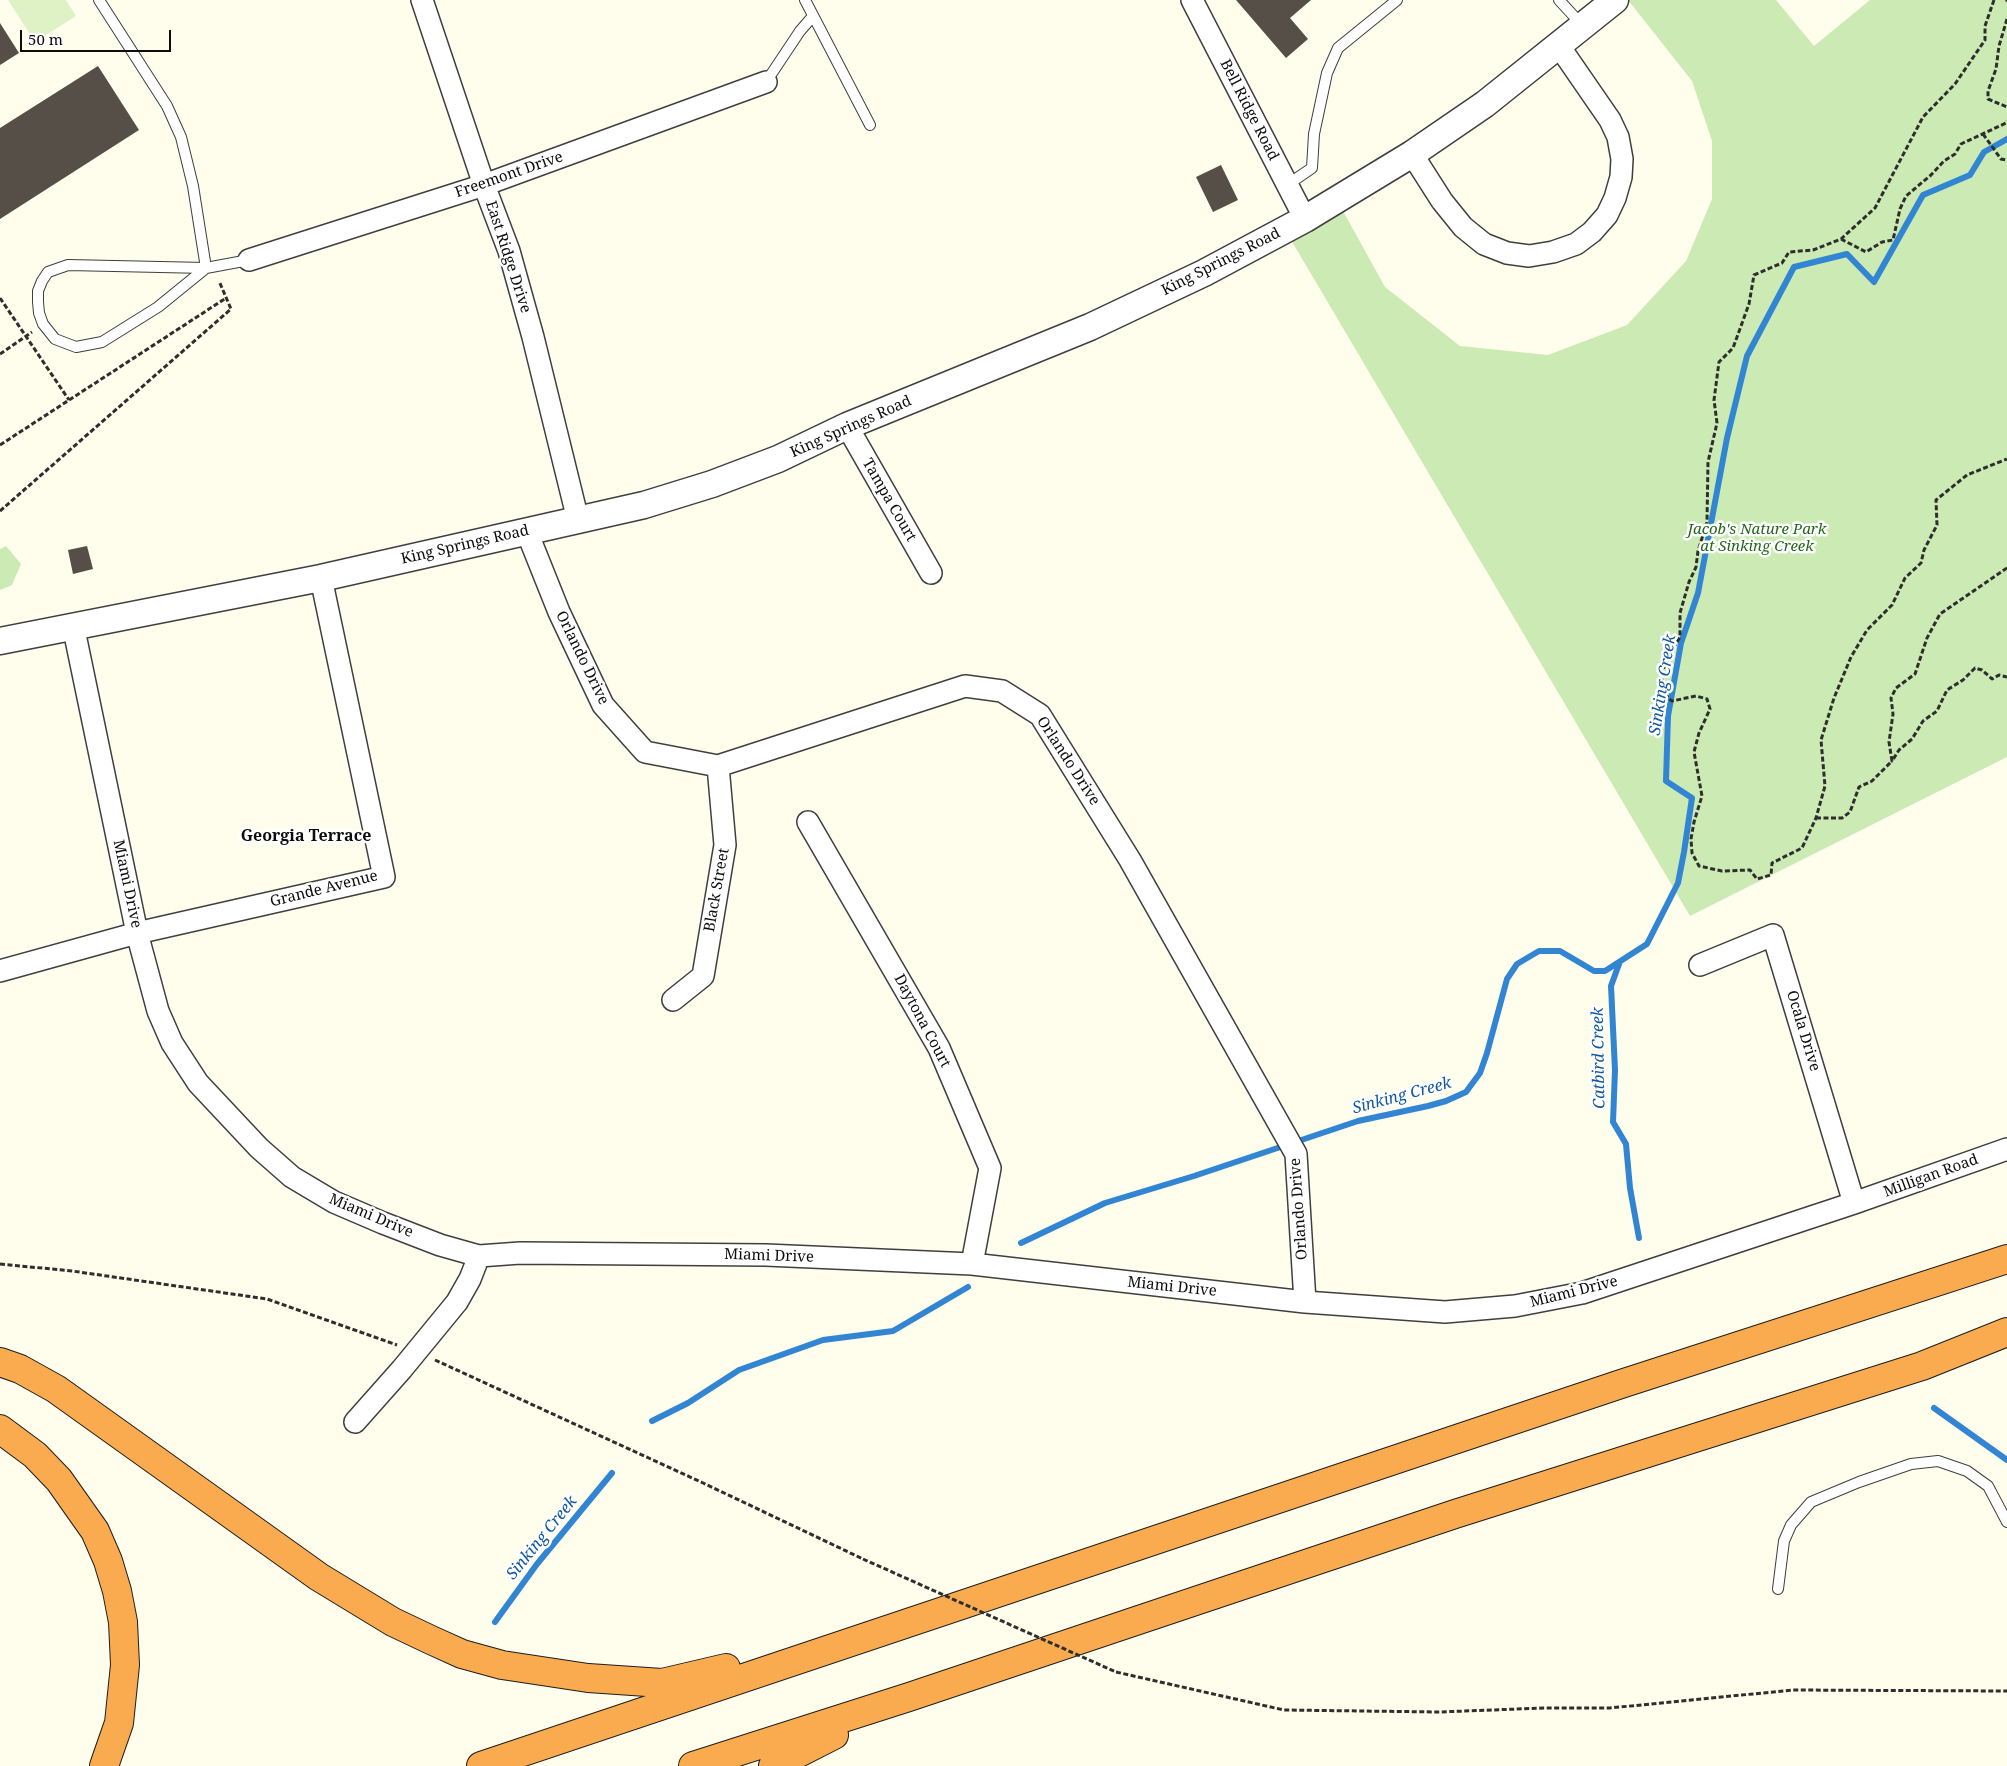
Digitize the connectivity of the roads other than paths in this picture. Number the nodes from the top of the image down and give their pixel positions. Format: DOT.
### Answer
graph roads {
  1 [pos="99,0"];
  2 [pos="422,0"];
  3 [pos="805,0"];
  4 [pos="1192,0"];
  5 [pos="1397,0"];
  6 [pos="1559,0"];
  7 [pos="1615,0"];
  8 [pos="813,16"];
  9 [pos="1584,26"];
  10 [pos="1559,46"];
  11 [pos="766,82"];
  12 [pos="870,124"];
  13 [pos="1412,154"];
  14 [pos="484,185"];
  15 [pos="1287,185"];
  16 [pos="1305,219"];
  17 [pos="249,260"];
  18 [pos="209,267"];
  19 [pos="847,426"];
  20 [pos="578,520"];
  21 [pos="527,532"];
  22 [pos="931,574"];
  23 [pos="321,578"];
  24 [pos="73,625"];
  25 [pos="0,641"];
  26 [pos="718,766"];
  27 [pos="808,822"];
  28 [pos="137,933"];
  29 [pos="1700,964"];
  30 [pos="0,971"];
  31 [pos="674,1000"];
  32 [pos="2007,1149"];
  33 [pos="1854,1203"];
  34 [pos="479,1256"];
  35 [pos="2007,1259"];
  36 [pos="972,1264"];
  37 [pos="1305,1302"];
  38 [pos="2007,1332"];
  39 [pos="0,1362"];
  40 [pos="354,1422"];
  41 [pos="0,1429"];
  42 [pos="2007,1522"];
  43 [pos="1778,1588"];
  44 [pos="873,1635"];
  45 [pos="909,1697"];
  46 [pos="104,1766"];
  47 [pos="481,1766"];
  48 [pos="693,1766"];
  49 [pos="773,1766"];
  1 -- 18 [label="lane"];
  2 -- 14 [label="street, East Ridge Drive"];
  3 -- 8 [label="lane"];
  4 -- 15 [label="street, Bell Ridge Road"];
  5 -- 15 [label="lane"];
  6 -- 9 [label="lane"];
  7 -- 9 [label="street, King Springs Road"];
  8 -- 11 [label="lane"];
  8 -- 12 [label="lane"];
  9 -- 10 [label="street, King Springs Road"];
  10 -- 13 [label="street, King Springs Road"];
  10 -- 13 [label="street"];
  11 -- 14 [label="street, Freemont Drive"];
  13 -- 16 [label="street, King Springs Road"];
  14 -- 17 [label="street, Freemont Drive"];
  14 -- 20 [label="street, East Ridge Drive"];
  15 -- 16 [label="street, Bell Ridge Road"];
  16 -- 19 [label="street, King Springs Road"];
  17 -- 18 [label="lane"];
  18 -- 18 [label="lane"];
  19 -- 20 [label="street, King Springs Road"];
  19 -- 22 [label="street, Tampa Court"];
  20 -- 21 [label="street, King Springs Road"];
  21 -- 23 [label="street, King Springs Road"];
  21 -- 26 [label="street, Orlando Drive"];
  23 -- 24 [label="street, King Springs Road"];
  23 -- 28 [label="street, Grande Avenue"];
  24 -- 25 [label="street, King Springs Road"];
  24 -- 28 [label="street, Miami Drive"];
  26 -- 31 [label="street, Black Street"];
  26 -- 37 [label="street, Orlando Drive"];
  27 -- 36 [label="street, Daytona Court"];
  28 -- 30 [label="street, Grande Avenue"];
  28 -- 34 [label="street, Miami Drive"];
  29 -- 33 [label="street, Ocala Drive"];
  32 -- 33 [label="street, Milligan Road"];
  33 -- 37 [label="street, Miami Drive"];
  34 -- 36 [label="street, Miami Drive"];
  34 -- 40 [label="street"];
  35 -- 44 [label="highway"];
  36 -- 37 [label="street, Miami Drive"];
  38 -- 45 [label="highway"];
  39 -- 44 [label="highway"];
  41 -- 46 [label="highway"];
  42 -- 43 [label="lane"];
  44 -- 47 [label="highway"];
  45 -- 48 [label="highway"];
  45 -- 49 [label="highway"];
}
